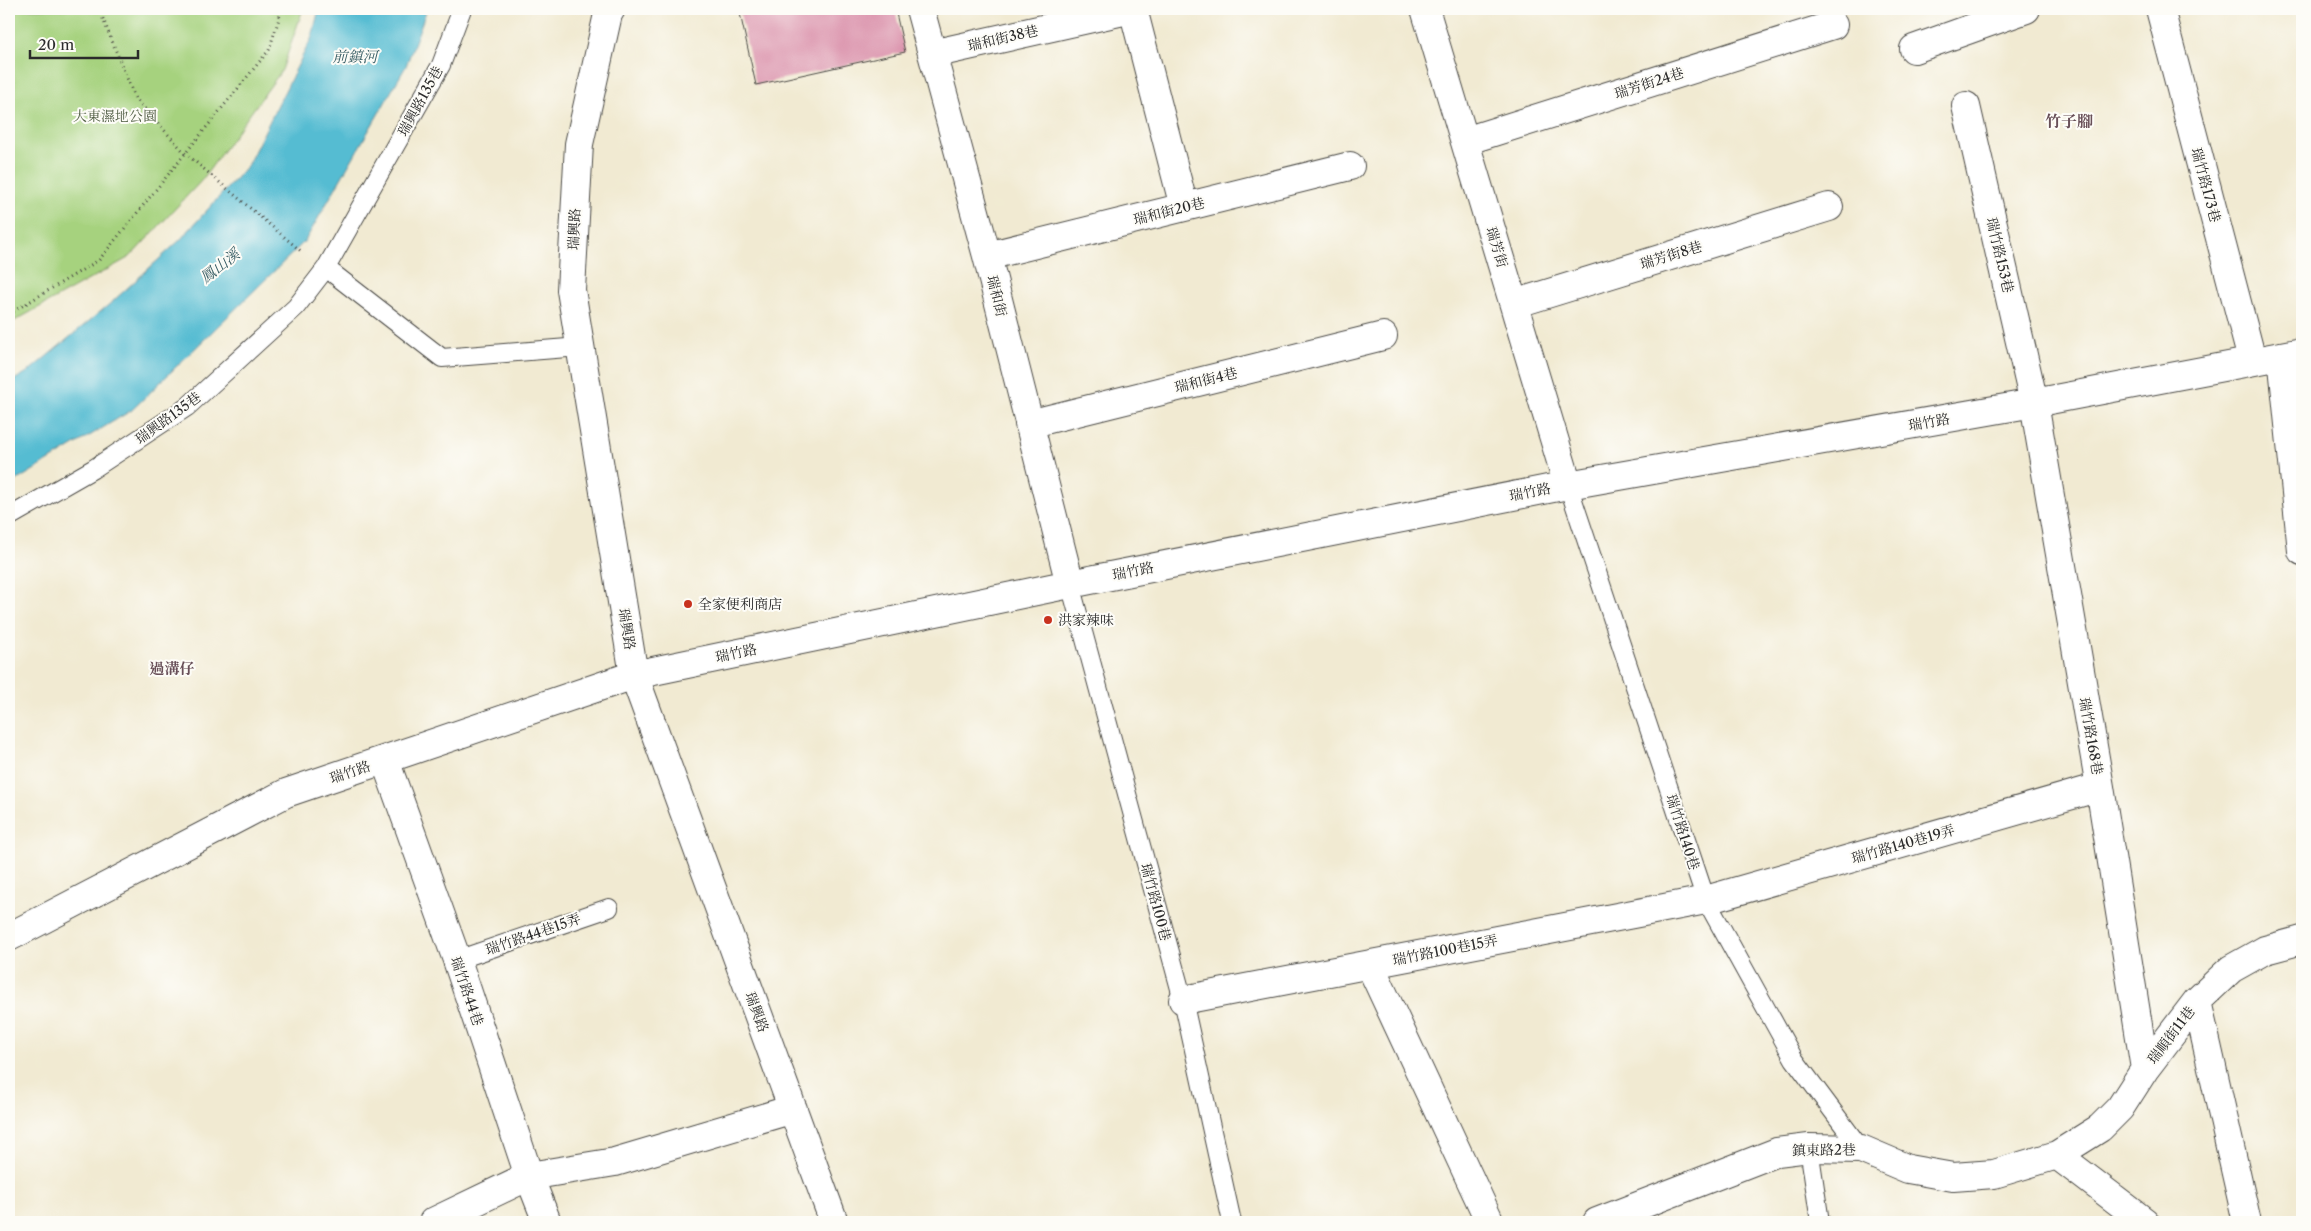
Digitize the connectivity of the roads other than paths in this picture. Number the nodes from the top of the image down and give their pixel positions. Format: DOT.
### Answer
graph roads {
  1 [pos="462,9"];
  2 [pos="611,9"];
  3 [pos="920,9"];
  4 [pos="1133,9"];
  5 [pos="1425,9"];
  6 [pos="2026,9"];
  7 [pos="2160,9"];
  8 [pos="1833,25"];
  9 [pos="1914,49"];
  10 [pos="932,54"];
  11 [pos="1966,106"];
  12 [pos="1465,141"];
  13 [pos="1350,166"];
  14 [pos="1184,207"];
  15 [pos="1829,207"];
  16 [pos="987,256"];
  17 [pos="326,268"];
  18 [pos="1514,304"];
  19 [pos="1383,336"];
  20 [pos="580,347"];
  21 [pos="2292,354"];
  22 [pos="2252,360"];
  23 [pos="2034,403"];
  24 [pos="1029,424"];
  25 [pos="1568,485"];
  26 [pos="9,518"];
  27 [pos="2302,551"];
  28 [pos="1070,584"];
  29 [pos="634,675"];
  30 [pos="385,760"];
  31 [pos="2100,787"];
  32 [pos="1706,900"];
  33 [pos="610,908"];
  34 [pos="9,937"];
  35 [pos="2302,940"];
  36 [pos="457,960"];
  37 [pos="1370,965"];
  38 [pos="1182,1000"];
  39 [pos="2197,1001"];
  40 [pos="2145,1069"];
  41 [pos="793,1109"];
  42 [pos="1808,1148"];
  43 [pos="1861,1149"];
  44 [pos="2057,1155"];
  45 [pos="528,1176"];
  46 [pos="434,1222"];
  47 [pos="547,1222"];
  48 [pos="834,1222"];
  49 [pos="1232,1222"];
  50 [pos="1490,1222"];
  51 [pos="1597,1222"];
  52 [pos="1820,1222"];
  53 [pos="2145,1222"];
  54 [pos="2247,1222"];
  1 -- 17 [label="lane, 瑞興路135巷"];
  2 -- 20 [label="street, 瑞興路"];
  3 -- 10 [label="street, 瑞和街"];
  4 -- 10 [label="street, 瑞和街38巷"];
  4 -- 14 [label="street"];
  5 -- 12 [label="street, 瑞芳街"];
  6 -- 9 [label="street"];
  7 -- 22 [label="street, 瑞竹路173巷"];
  8 -- 12 [label="street, 瑞芳街24巷"];
  10 -- 16 [label="street, 瑞和街"];
  11 -- 23 [label="street, 瑞竹路153巷"];
  12 -- 18 [label="street, 瑞芳街"];
  13 -- 14 [label="street, 瑞和街20巷"];
  14 -- 16 [label="street, 瑞和街20巷"];
  15 -- 18 [label="street, 瑞芳街8巷"];
  16 -- 24 [label="street, 瑞和街"];
  17 -- 20 [label="lane"];
  17 -- 26 [label="lane, 瑞興路135巷"];
  18 -- 25 [label="street, 瑞芳街"];
  19 -- 24 [label="street, 瑞和街4巷"];
  20 -- 29 [label="street, 瑞興路"];
  21 -- 22 [label="street, 瑞竹路"];
  21 -- 27 [label="street"];
  22 -- 23 [label="street, 瑞竹路"];
  23 -- 25 [label="street, 瑞竹路"];
  23 -- 31 [label="street, 瑞竹路168巷"];
  24 -- 28 [label="street, 瑞和街"];
  25 -- 28 [label="street, 瑞竹路"];
  25 -- 32 [label="lane, 瑞竹路140巷"];
  28 -- 29 [label="street, 瑞竹路"];
  28 -- 38 [label="lane, 瑞竹路100巷"];
  29 -- 30 [label="street, 瑞竹路"];
  29 -- 41 [label="street, 瑞興路"];
  30 -- 34 [label="street, 瑞竹路"];
  30 -- 36 [label="street, 瑞竹路44巷"];
  31 -- 32 [label="street, 瑞竹路140巷19弄"];
  31 -- 40 [label="street, 瑞竹路168巷"];
  32 -- 37 [label="street, 瑞竹路100巷15弄"];
  32 -- 43 [label="lane, 瑞竹路140巷"];
  33 -- 36 [label="lane, 瑞竹路44巷15弄"];
  35 -- 39 [label="street, 瑞順街11巷"];
  36 -- 45 [label="street, 瑞竹路44巷"];
  37 -- 38 [label="street, 瑞竹路100巷15弄"];
  37 -- 50 [label="street"];
  38 -- 49 [label="lane, 瑞竹路100巷"];
  39 -- 40 [label="street, 瑞順街11巷"];
  39 -- 54 [label="street"];
  40 -- 44 [label="street, 瑞順街11巷"];
  41 -- 45 [label="street"];
  41 -- 48 [label="street, 瑞興路"];
  42 -- 43 [label="street, 鎮東路2巷"];
  42 -- 51 [label="street, 鎮東路2巷"];
  42 -- 52 [label="lane"];
  43 -- 44 [label="street, 鎮東路2巷"];
  44 -- 53 [label="street"];
  45 -- 46 [label="street"];
  45 -- 47 [label="street, 瑞竹路44巷"];
}
